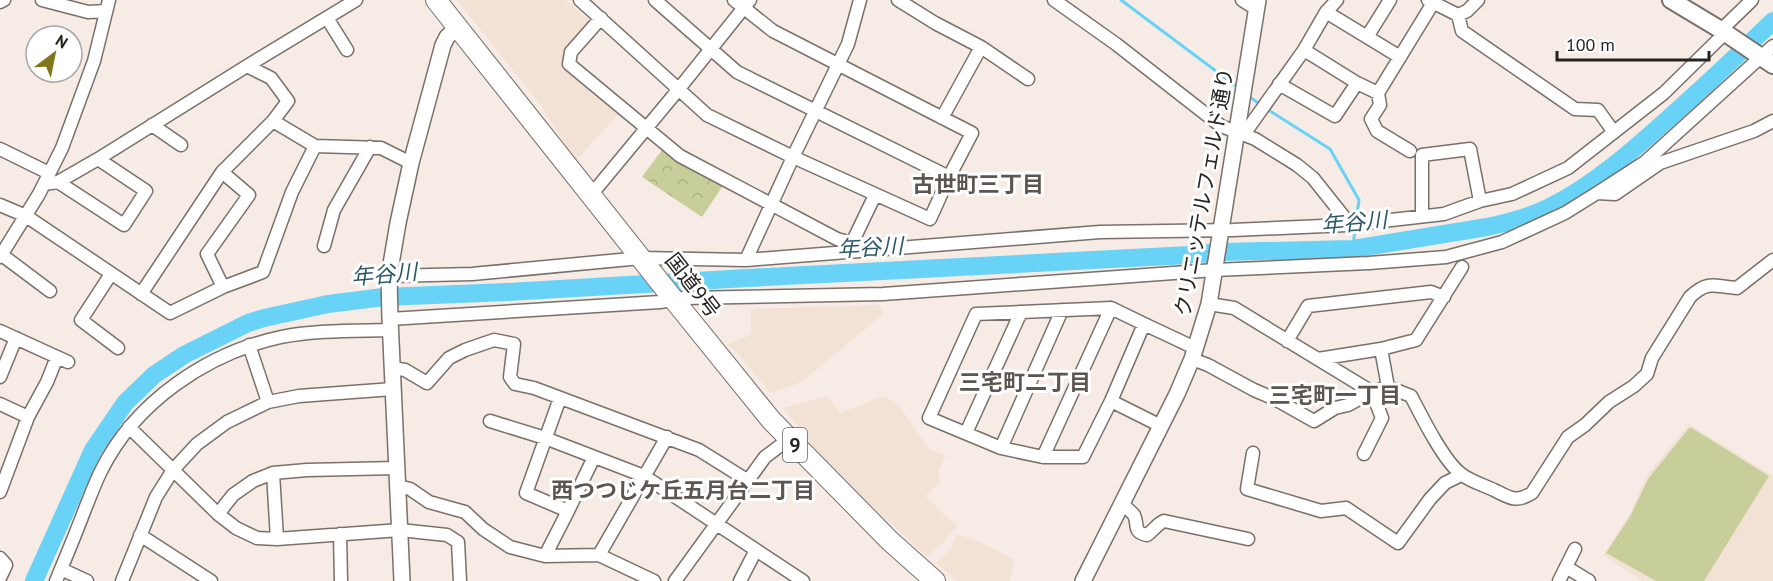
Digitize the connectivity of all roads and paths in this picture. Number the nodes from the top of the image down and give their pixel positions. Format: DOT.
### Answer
graph roads {
  1 [pos="4,0"];
  2 [pos="42,0"];
  3 [pos="356,0"];
  4 [pos="436,0"];
  5 [pos="580,0"];
  6 [pos="655,0"];
  7 [pos="860,0"];
  8 [pos="898,0"];
  9 [pos="1054,0"];
  10 [pos="1242,0"];
  11 [pos="1337,0"];
  12 [pos="1390,0"];
  13 [pos="1478,0"];
  14 [pos="1671,0"];
  15 [pos="1752,0"];
  16 [pos="1431,1"];
  17 [pos="0,2"];
  18 [pos="743,3"];
  19 [pos="108,5"];
  20 [pos="1257,5"];
  21 [pos="1326,12"];
  22 [pos="1458,15"];
  23 [pos="327,18"];
  24 [pos="601,18"];
  25 [pos="456,27"];
  26 [pos="1726,33"];
  27 [pos="1367,37"];
  28 [pos="981,47"];
  29 [pos="711,50"];
  30 [pos="1304,50"];
  31 [pos="347,51"];
  32 [pos="1766,55"];
  33 [pos="1400,57"];
  34 [pos="839,65"];
  35 [pos="247,66"];
  36 [pos="1028,79"];
  37 [pos="1357,83"];
  38 [pos="1279,84"];
  39 [pos="678,90"];
  40 [pos="1378,93"];
  41 [pos="815,110"];
  42 [pos="942,118"];
  43 [pos="273,121"];
  44 [pos="1773,121"];
  45 [pos="152,125"];
  46 [pos="646,129"];
  47 [pos="1613,132"];
  48 [pos="1237,133"];
  49 [pos="181,145"];
  50 [pos="315,146"];
  51 [pos="370,147"];
  52 [pos="0,149"];
  53 [pos="1410,151"];
  54 [pos="793,157"];
  55 [pos="98,159"];
  56 [pos="411,163"];
  57 [pos="222,172"];
  58 [pos="949,177"];
  59 [pos="46,179"];
  60 [pos="58,182"];
  61 [pos="1597,193"];
  62 [pos="591,195"];
  63 [pos="875,195"];
  64 [pos="1480,201"];
  65 [pos="771,204"];
  66 [pos="0,205"];
  67 [pos="26,216"];
  68 [pos="1422,216"];
  69 [pos="1347,225"];
  70 [pos="1220,235"];
  71 [pos="324,246"];
  72 [pos="1,256"];
  73 [pos="747,260"];
  74 [pos="1773,260"];
  75 [pos="644,261"];
  76 [pos="1215,267"];
  77 [pos="1462,267"];
  78 [pos="111,274"];
  79 [pos="389,279"];
  80 [pos="223,287"];
  81 [pos="50,291"];
  82 [pos="141,294"];
  83 [pos="1444,297"];
  84 [pos="672,298"];
  85 [pos="1209,304"];
  86 [pos="1111,308"];
  87 [pos="1062,310"];
  88 [pos="1022,312"];
  89 [pos="390,320"];
  90 [pos="1144,324"];
  91 [pos="0,331"];
  92 [pos="16,338"];
  93 [pos="1287,341"];
  94 [pos="249,345"];
  95 [pos="118,348"];
  96 [pos="1381,349"];
  97 [pos="1193,354"];
  98 [pos="1318,359"];
  99 [pos="392,368"];
  100 [pos="0,377"];
  101 [pos="1388,387"];
  102 [pos="393,389"];
  103 [pos="1372,392"];
  104 [pos="560,398"];
  105 [pos="1111,401"];
  106 [pos="268,402"];
  107 [pos="0,404"];
  108 [pos="28,417"];
  109 [pos="490,422"];
  110 [pos="1161,426"];
  111 [pos="129,427"];
  112 [pos="966,434"];
  113 [pos="667,437"];
  114 [pos="545,438"];
  115 [pos="789,440"];
  116 [pos="1001,448"];
  117 [pos="1253,453"];
  118 [pos="1364,454"];
  119 [pos="594,457"];
  120 [pos="1043,457"];
  121 [pos="397,468"];
  122 [pos="173,470"];
  123 [pos="273,473"];
  124 [pos="1461,475"];
  125 [pos="644,476"];
  126 [pos="747,480"];
  127 [pos="398,486"];
  128 [pos="1,487"];
  129 [pos="1122,504"];
  130 [pos="568,511"];
  131 [pos="218,514"];
  132 [pos="716,524"];
  133 [pos="400,530"];
  134 [pos="340,534"];
  135 [pos="140,535"];
  136 [pos="278,539"];
  137 [pos="1248,539"];
  138 [pos="1575,549"];
  139 [pos="756,550"];
  140 [pos="599,555"];
  141 [pos="545,556"];
  142 [pos="0,558"];
  143 [pos="1566,567"];
  144 [pos="59,575"];
  145 [pos="0,578"];
  146 [pos="801,580"];
  147 [pos="87,581"];
  148 [pos="122,581"];
  149 [pos="211,581"];
  150 [pos="341,581"];
  151 [pos="402,581"];
  152 [pos="460,581"];
  153 [pos="654,581"];
  154 [pos="675,581"];
  155 [pos="740,581"];
  156 [pos="935,581"];
  157 [pos="1083,581"];
  158 [pos="1559,581"];
  159 [pos="1589,581"];
  1 -- 17 [label="street"];
  2 -- 19 [label="street"];
  3 -- 23 [label="street"];
  4 -- 25 [label="highway, 国道9号 / 9"];
  5 -- 24 [label="street"];
  6 -- 29 [label="street"];
  7 -- 34 [label="street"];
  8 -- 28 [label="street"];
  9 -- 48 [label="street"];
  10 -- 20 [label="street"];
  11 -- 21 [label="street"];
  12 -- 27 [label="street"];
  13 -- 22 [label="street"];
  14 -- 26 [label="main road"];
  15 -- 26 [label="street"];
  16 -- 22 [label="street"];
  16 -- 33 [label="street"];
  18 -- 29 [label="street"];
  18 -- 34 [label="street"];
  19 -- 59 [label="street"];
  20 -- 48 [label="street, クリニッテルフェルド通り"];
  21 -- 27 [label="street"];
  21 -- 30 [label="street"];
  22 -- 47 [label="street"];
  23 -- 31 [label="street"];
  23 -- 35 [label="street"];
  24 -- 39 [label="street"];
  24 -- 46 [label="street"];
  25 -- 56 [label="street"];
  25 -- 62 [label="highway, 国道9号 / 9"];
  26 -- 32 [label="main road"];
  26 -- 47 [label="street"];
  27 -- 33 [label="street"];
  28 -- 36 [label="street"];
  28 -- 42 [label="street"];
  29 -- 39 [label="street"];
  29 -- 41 [label="street"];
  30 -- 37 [label="street"];
  30 -- 38 [label="street"];
  32 -- 61 [label="street"];
  33 -- 40 [label="street"];
  34 -- 41 [label="street"];
  34 -- 42 [label="street"];
  35 -- 43 [label="street"];
  35 -- 45 [label="street"];
  37 -- 38 [label="street"];
  37 -- 40 [label="street"];
  38 -- 48 [label="street"];
  39 -- 46 [label="street"];
  39 -- 54 [label="street"];
  40 -- 53 [label="street"];
  41 -- 54 [label="street"];
  41 -- 58 [label="street"];
  42 -- 58 [label="street"];
  43 -- 50 [label="street"];
  43 -- 57 [label="street"];
  44 -- 61 [label="street"];
  45 -- 49 [label="street"];
  45 -- 55 [label="street"];
  46 -- 62 [label="street"];
  46 -- 65 [label="street"];
  47 -- 64 [label="street"];
  48 -- 69 [label="street"];
  48 -- 70 [label="street, クリニッテルフェルド通り"];
  50 -- 51 [label="street"];
  50 -- 80 [label="street"];
  51 -- 56 [label="street"];
  51 -- 71 [label="street"];
  52 -- 59 [label="street"];
  54 -- 63 [label="street"];
  54 -- 65 [label="street"];
  55 -- 60 [label="street"];
  55 -- 60 [label="street"];
  56 -- 79 [label="street"];
  57 -- 80 [label="street"];
  57 -- 82 [label="street"];
  58 -- 63 [label="street"];
  59 -- 60 [label="street"];
  59 -- 67 [label="street"];
  61 -- 76 [label="street"];
  62 -- 75 [label="highway, 国道9号 / 9"];
  63 -- 65 [label="street"];
  64 -- 68 [label="street"];
  64 -- 68 [label="street"];
  65 -- 73 [label="street"];
  66 -- 67 [label="street"];
  67 -- 72 [label="street"];
  67 -- 78 [label="street"];
  68 -- 69 [label="street"];
  69 -- 70 [label="street"];
  70 -- 73 [label="street"];
  70 -- 76 [label="street, クリニッテルフェルド通り"];
  72 -- 81 [label="street"];
  73 -- 75 [label="street"];
  74 -- 124 [label="street"];
  75 -- 79 [label="street"];
  75 -- 84 [label="highway, 国道9号 / 9"];
  76 -- 84 [label="street"];
  76 -- 85 [label="street, クリニッテルフェルド通り"];
  77 -- 83 [label="street"];
  78 -- 82 [label="street"];
  78 -- 95 [label="street"];
  79 -- 89 [label="street"];
  80 -- 82 [label="street"];
  83 -- 93 [label="street"];
  83 -- 96 [label="street"];
  84 -- 89 [label="street"];
  84 -- 115 [label="highway, 国道9号 / 9"];
  85 -- 93 [label="street"];
  85 -- 97 [label="street, クリニッテルフェルド通り"];
  86 -- 87 [label="street"];
  86 -- 90 [label="street"];
  86 -- 120 [label="street"];
  87 -- 88 [label="street"];
  87 -- 116 [label="street"];
  88 -- 112 [label="street"];
  88 -- 112 [label="street"];
  89 -- 94 [label="street"];
  89 -- 99 [label="street"];
  90 -- 97 [label="street"];
  90 -- 105 [label="street"];
  91 -- 92 [label="street"];
  92 -- 100 [label="street"];
  92 -- 108 [label="street"];
  93 -- 98 [label="street"];
  94 -- 106 [label="street"];
  94 -- 111 [label="street"];
  96 -- 98 [label="street"];
  96 -- 101 [label="street"];
  97 -- 103 [label="street"];
  97 -- 110 [label="street, クリニッテルフェルド通り"];
  98 -- 103 [label="street"];
  99 -- 102 [label="street"];
  99 -- 104 [label="street"];
  101 -- 103 [label="street"];
  101 -- 124 [label="street"];
  102 -- 106 [label="street"];
  102 -- 121 [label="street"];
  103 -- 118 [label="street"];
  104 -- 113 [label="street"];
  104 -- 114 [label="street"];
  105 -- 110 [label="street"];
  105 -- 120 [label="street"];
  106 -- 122 [label="street"];
  107 -- 108 [label="street"];
  108 -- 128 [label="street"];
  109 -- 114 [label="street"];
  110 -- 129 [label="street, クリニッテルフェルド通り"];
  111 -- 122 [label="street"];
  111 -- 144 [label="street"];
  112 -- 116 [label="street"];
  113 -- 125 [label="street"];
  113 -- 126 [label="street"];
  114 -- 119 [label="street"];
  114 -- 130 [label="street"];
  115 -- 126 [label="street"];
  115 -- 156 [label="highway, 国道9号 / 9"];
  116 -- 120 [label="street"];
  117 -- 124 [label="street"];
  119 -- 125 [label="street"];
  119 -- 130 [label="street"];
  121 -- 123 [label="street"];
  121 -- 127 [label="street"];
  122 -- 131 [label="street"];
  122 -- 135 [label="street"];
  123 -- 131 [label="street"];
  123 -- 136 [label="street"];
  125 -- 132 [label="street"];
  125 -- 140 [label="street"];
  126 -- 132 [label="street"];
  127 -- 133 [label="street"];
  127 -- 141 [label="street"];
  129 -- 137 [label="street"];
  129 -- 157 [label="street, クリニッテルフェルド通り"];
  130 -- 141 [label="street"];
  131 -- 136 [label="street"];
  132 -- 139 [label="street"];
  132 -- 154 [label="street"];
  133 -- 134 [label="street"];
  133 -- 151 [label="street"];
  133 -- 152 [label="street"];
  134 -- 136 [label="street"];
  134 -- 150 [label="street"];
  135 -- 148 [label="street"];
  135 -- 149 [label="street"];
  138 -- 143 [label="street"];
  139 -- 146 [label="street"];
  139 -- 155 [label="street"];
  140 -- 141 [label="street"];
  140 -- 153 [label="street"];
  142 -- 145 [label="street"];
  143 -- 158 [label="street"];
  143 -- 159 [label="street"];
  144 -- 147 [label="street"];
}
